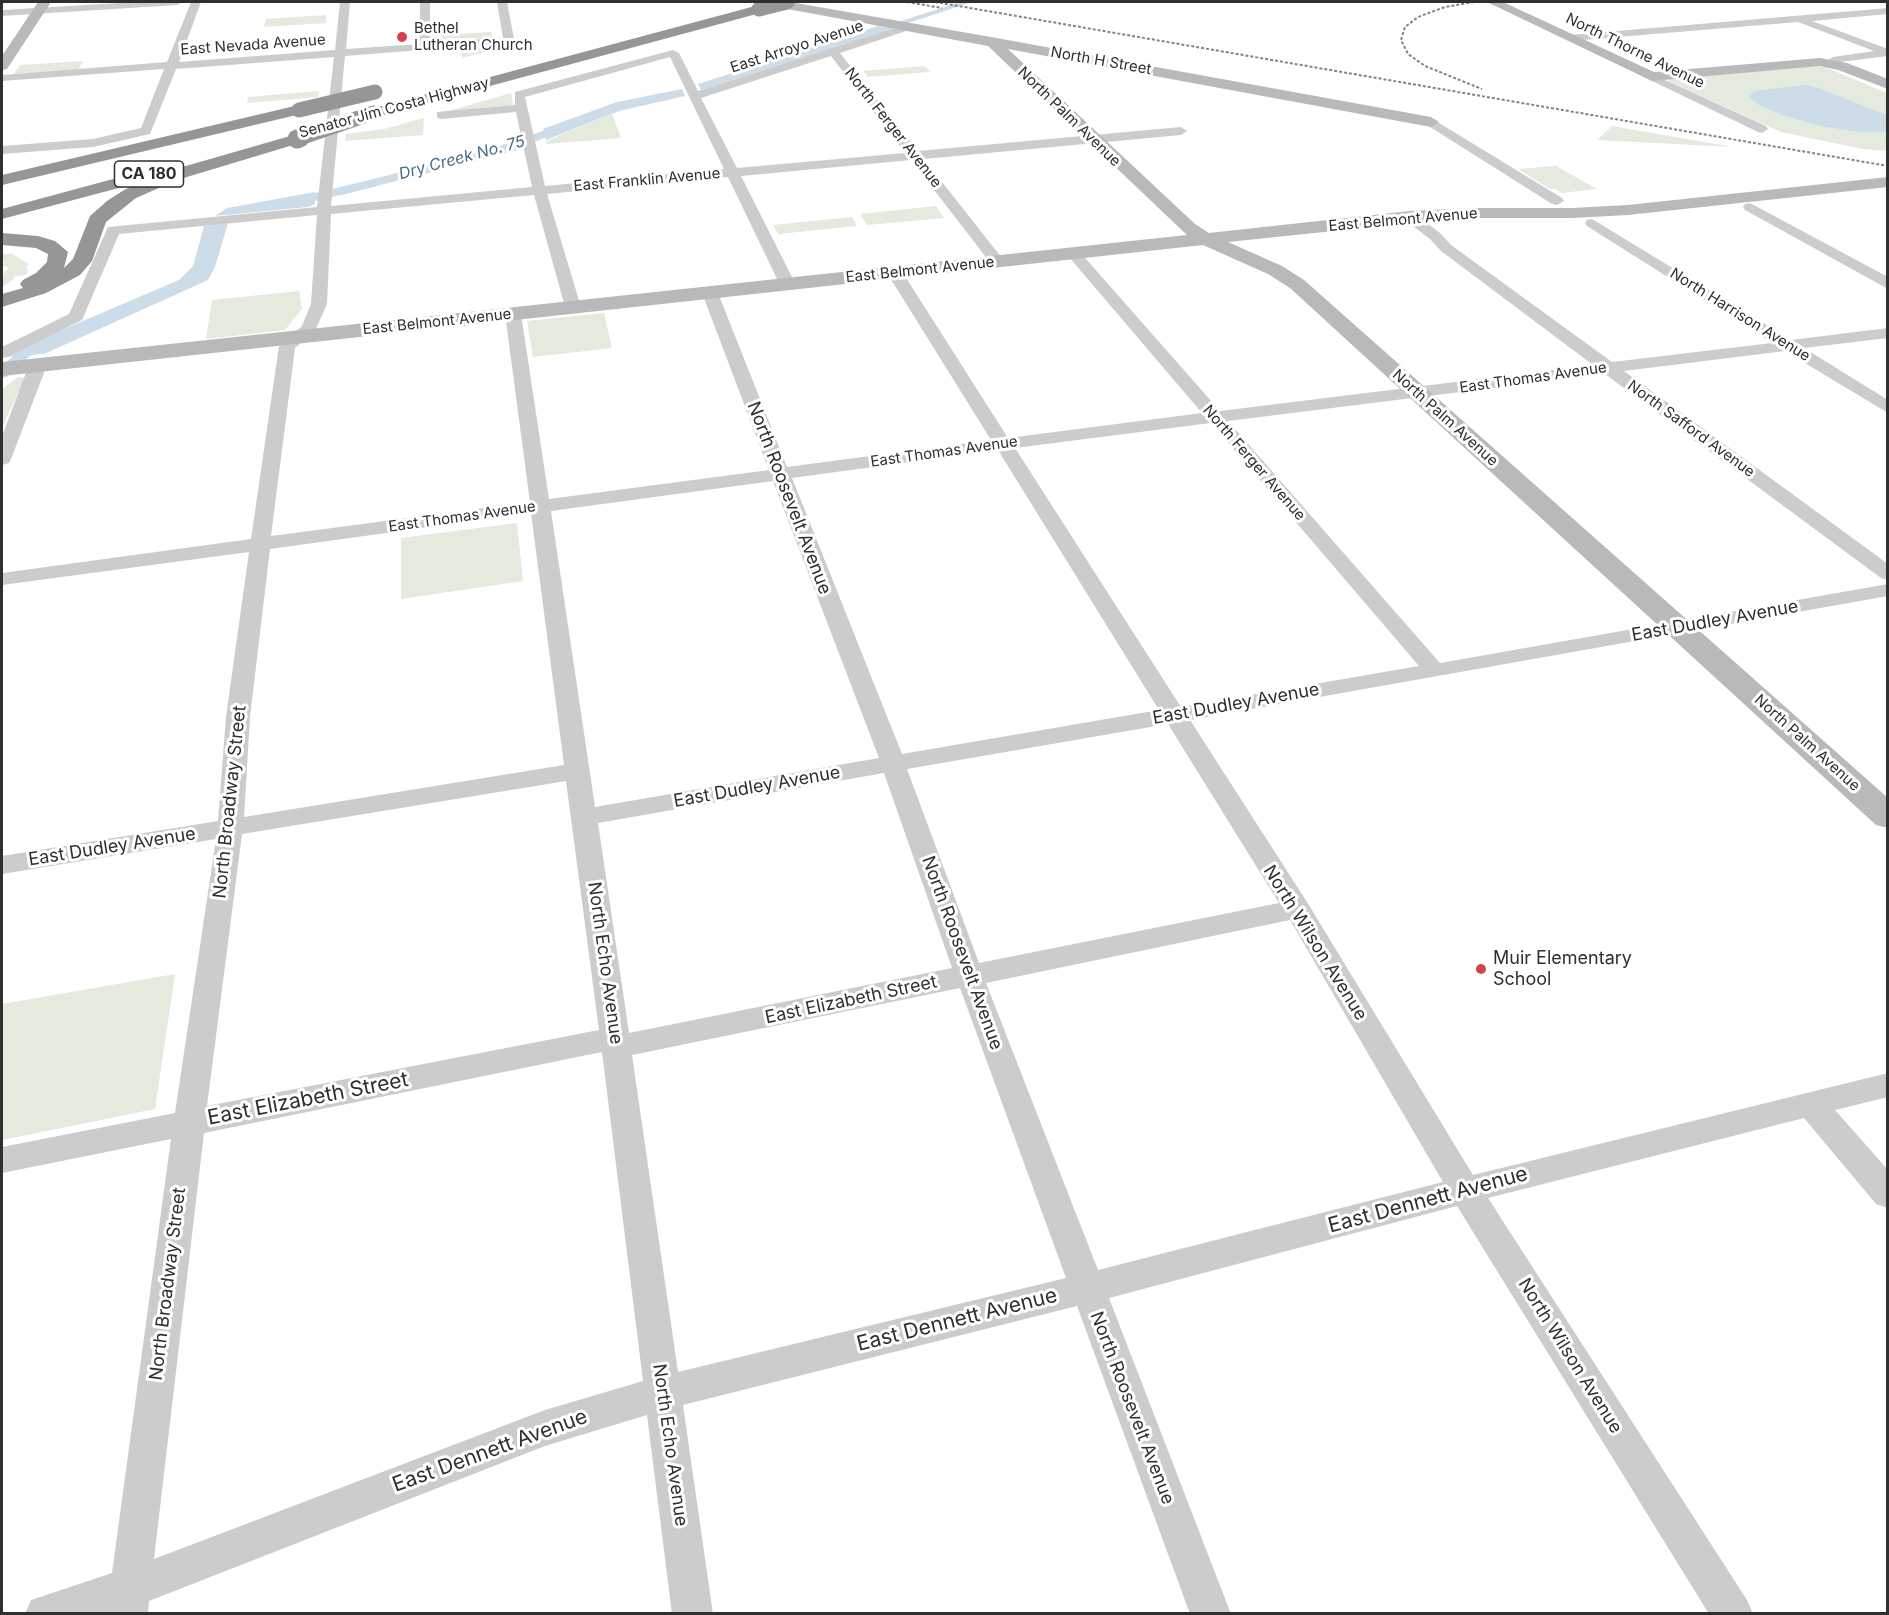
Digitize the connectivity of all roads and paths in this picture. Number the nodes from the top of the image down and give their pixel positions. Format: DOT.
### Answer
graph roads {
  1 [pos="177,2"];
  2 [pos="196,2"];
  3 [pos="345,2"];
  4 [pos="424,2"];
  5 [pos="502,2"];
  6 [pos="787,2"];
  7 [pos="1494,2"];
  8 [pos="727,3"];
  9 [pos="765,5"];
  10 [pos="41,6"];
  11 [pos="1887,11"];
  12 [pos="2,13"];
  13 [pos="1797,19"];
  14 [pos="908,27"];
  15 [pos="1570,38"];
  16 [pos="990,41"];
  17 [pos="425,47"];
  18 [pos="833,51"];
  19 [pos="341,53"];
  20 [pos="1887,53"];
  21 [pos="1829,63"];
  22 [pos="171,65"];
  23 [pos="2,66"];
  24 [pos="2,78"];
  25 [pos="1652,78"];
  26 [pos="1887,85"];
  27 [pos="693,92"];
  28 [pos="377,98"];
  29 [pos="522,108"];
  30 [pos="441,115"];
  31 [pos="1431,122"];
  32 [pos="297,125"];
  33 [pos="1762,129"];
  34 [pos="1181,131"];
  35 [pos="1091,139"];
  36 [pos="2,150"];
  37 [pos="915,155"];
  38 [pos="732,173"];
  39 [pos="2,180"];
  40 [pos="1887,182"];
  41 [pos="539,190"];
  42 [pos="2,196"];
  43 [pos="325,200"];
  44 [pos="1557,201"];
  45 [pos="1750,207"];
  46 [pos="2,214"];
  47 [pos="1410,217"];
  48 [pos="1592,223"];
  49 [pos="1279,232"];
  50 [pos="2,239"];
  51 [pos="1207,240"];
  52 [pos="1074,254"];
  53 [pos="997,262"];
  54 [pos="895,273"];
  55 [pos="1297,284"];
  56 [pos="1887,284"];
  57 [pos="788,285"];
  58 [pos="710,293"];
  59 [pos="2,294"];
  60 [pos="2,300"];
  61 [pos="573,308"];
  62 [pos="513,314"];
  63 [pos="1887,333"];
  64 [pos="299,337"];
  65 [pos="1790,345"];
  66 [pos="2,353"];
  67 [pos="34,365"];
  68 [pos="2,369"];
  69 [pos="1608,369"];
  70 [pos="1417,393"];
  71 [pos="1887,408"];
  72 [pos="1214,418"];
  73 [pos="1002,444"];
  74 [pos="2,459"];
  75 [pos="780,475"];
  76 [pos="542,507"];
  77 [pos="260,544"];
  78 [pos="1887,574"];
  79 [pos="2,579"];
  80 [pos="1887,590"];
  81 [pos="1679,628"];
  82 [pos="1435,671"];
  83 [pos="1174,715"];
  84 [pos="893,764"];
  85 [pos="578,771"];
  86 [pos="584,816"];
  87 [pos="1887,817"];
  88 [pos="230,829"];
  89 [pos="2,865"];
  90 [pos="1297,909"];
  91 [pos="969,975"];
  92 [pos="616,1043"];
  93 [pos="1887,1085"];
  94 [pos="1811,1105"];
  95 [pos="189,1123"];
  96 [pos="2,1160"];
  97 [pos="1465,1190"];
  98 [pos="1887,1194"];
  99 [pos="1087,1288"];
  100 [pos="662,1393"];
  101 [pos="128,1601"];
  102 [pos="45,1614"];
  103 [pos="693,1614"];
  104 [pos="1211,1614"];
  105 [pos="1733,1614"];
  1 -- 10 [label="street"];
  2 -- 22 [label="street"];
  3 -- 19 [label="street, North Broadway Street"];
  4 -- 17 [label="street"];
  5 -- 17 [label="street, East Nevada Avenue"];
  6 -- 9 [label="highway, Senator Jim Costa Highway, bridge"];
  7 -- 15 [label="main road, North Thorne Avenue"];
  8 -- 28 [label="highway, Senator Jim Costa Highway"];
  9 -- 14 [label="main road, North H Street"];
  9 -- 28 [label="highway, Senator Jim Costa Highway"];
  10 -- 12 [label="street"];
  10 -- 23 [label="main road"];
  11 -- 13 [label="street"];
  13 -- 15 [label="street"];
  13 -- 20 [label="street"];
  14 -- 16 [label="main road, North H Street"];
  14 -- 18 [label="street, East Arroyo Avenue"];
  15 -- 25 [label="main road, North Thorne Avenue"];
  16 -- 31 [label="main road, North H Street"];
  16 -- 35 [label="main road, North Palm Avenue"];
  17 -- 19 [label="street, East Nevada Avenue"];
  18 -- 27 [label="street, East Arroyo Avenue"];
  18 -- 37 [label="street, North Ferger Avenue"];
  19 -- 22 [label="street, East Nevada Avenue"];
  19 -- 43 [label="street, North Broadway Street"];
  20 -- 21 [label="street"];
  21 -- 25 [label="main road"];
  21 -- 26 [label="main road"];
  22 -- 24 [label="street, East Nevada Avenue"];
  22 -- 36 [label="street"];
  25 -- 33 [label="street, North Thorne Avenue"];
  27 -- 29 [label="street"];
  27 -- 38 [label="street"];
  28 -- 32 [label="highway, bridge"];
  28 -- 32 [label="highway, bridge"];
  29 -- 30 [label="street"];
  29 -- 41 [label="street"];
  31 -- 44 [label="street"];
  32 -- 39 [label="highway"];
  32 -- 42 [label="highway, Senator Jim Costa Highway / CA 180"];
  32 -- 46 [label="highway, Senator Jim Costa Highway / CA 180"];
  32 -- 60 [label="highway"];
  34 -- 35 [label="street, East Franklin Avenue"];
  35 -- 37 [label="street, East Franklin Avenue"];
  35 -- 51 [label="main road, North Palm Avenue"];
  37 -- 38 [label="street, East Franklin Avenue"];
  37 -- 53 [label="street, North Ferger Avenue"];
  38 -- 41 [label="street, East Franklin Avenue"];
  38 -- 57 [label="street"];
  40 -- 47 [label="main road, East Belmont Avenue"];
  41 -- 43 [label="street, East Franklin Avenue"];
  41 -- 61 [label="street"];
  43 -- 64 [label="street, North Broadway Street"];
  43 -- 66 [label="street, East Franklin Avenue"];
  45 -- 56 [label="street"];
  47 -- 49 [label="main road, East Belmont Avenue"];
  47 -- 69 [label="street, North Safford Avenue"];
  48 -- 65 [label="street, North Harrison Avenue"];
  49 -- 51 [label="main road, East Belmont Avenue"];
  49 -- 55 [label="main road"];
  50 -- 59 [label="highway"];
  51 -- 52 [label="main road, East Belmont Avenue"];
  51 -- 55 [label="main road, North Palm Avenue"];
  52 -- 53 [label="main road, East Belmont Avenue"];
  52 -- 72 [label="street, North Ferger Avenue"];
  53 -- 54 [label="main road, East Belmont Avenue"];
  54 -- 57 [label="main road, East Belmont Avenue"];
  54 -- 73 [label="street, North Wilson Avenue"];
  55 -- 70 [label="main road, North Palm Avenue"];
  57 -- 58 [label="main road, East Belmont Avenue"];
  58 -- 61 [label="main road, East Belmont Avenue"];
  58 -- 75 [label="street, North Roosevelt Avenue"];
  61 -- 62 [label="main road, East Belmont Avenue"];
  62 -- 64 [label="main road, East Belmont Avenue"];
  62 -- 76 [label="street, North Echo Avenue"];
  63 -- 65 [label="street, East Thomas Avenue"];
  64 -- 67 [label="main road, East Belmont Avenue"];
  64 -- 77 [label="street, North Broadway Street"];
  65 -- 69 [label="street, East Thomas Avenue"];
  65 -- 71 [label="street, North Harrison Avenue"];
  67 -- 68 [label="main road, East Belmont Avenue"];
  67 -- 74 [label="street"];
  69 -- 70 [label="street, East Thomas Avenue"];
  69 -- 78 [label="street, North Safford Avenue"];
  70 -- 72 [label="street, East Thomas Avenue"];
  70 -- 81 [label="main road, North Palm Avenue"];
  72 -- 73 [label="street, East Thomas Avenue"];
  72 -- 82 [label="street, North Ferger Avenue"];
  73 -- 75 [label="street, East Thomas Avenue"];
  73 -- 83 [label="street, North Wilson Avenue"];
  75 -- 76 [label="street, East Thomas Avenue"];
  75 -- 84 [label="street, North Roosevelt Avenue"];
  76 -- 77 [label="street, East Thomas Avenue"];
  76 -- 85 [label="street, North Echo Avenue"];
  77 -- 79 [label="street, East Thomas Avenue"];
  77 -- 88 [label="street, North Broadway Street"];
  80 -- 81 [label="street, East Dudley Avenue"];
  81 -- 82 [label="street, East Dudley Avenue"];
  81 -- 87 [label="main road, North Palm Avenue"];
  82 -- 83 [label="street, East Dudley Avenue"];
  83 -- 84 [label="street, East Dudley Avenue"];
  83 -- 90 [label="street, North Wilson Avenue"];
  84 -- 86 [label="street, East Dudley Avenue"];
  84 -- 91 [label="street, North Roosevelt Avenue"];
  85 -- 86 [label="street, North Echo Avenue"];
  85 -- 88 [label="street, East Dudley Avenue"];
  86 -- 92 [label="street, North Echo Avenue"];
  88 -- 89 [label="street, East Dudley Avenue"];
  88 -- 95 [label="street, North Broadway Street"];
  90 -- 91 [label="street, East Elizabeth Street"];
  90 -- 97 [label="street, North Wilson Avenue"];
  91 -- 92 [label="street, East Elizabeth Street"];
  91 -- 99 [label="street, North Roosevelt Avenue"];
  92 -- 95 [label="street, East Elizabeth Street"];
  92 -- 100 [label="street, North Echo Avenue"];
  93 -- 94 [label="street, East Dennett Avenue"];
  94 -- 97 [label="street, East Dennett Avenue"];
  94 -- 98 [label="street"];
  95 -- 96 [label="street, East Elizabeth Street"];
  95 -- 101 [label="street, North Broadway Street"];
  97 -- 99 [label="street, East Dennett Avenue"];
  97 -- 105 [label="street, North Wilson Avenue"];
  99 -- 100 [label="street, East Dennett Avenue"];
  99 -- 104 [label="street, North Roosevelt Avenue"];
  100 -- 101 [label="street, East Dennett Avenue"];
  100 -- 103 [label="street, North Echo Avenue"];
  101 -- 102 [label="street, East Dennett Avenue"];
}
